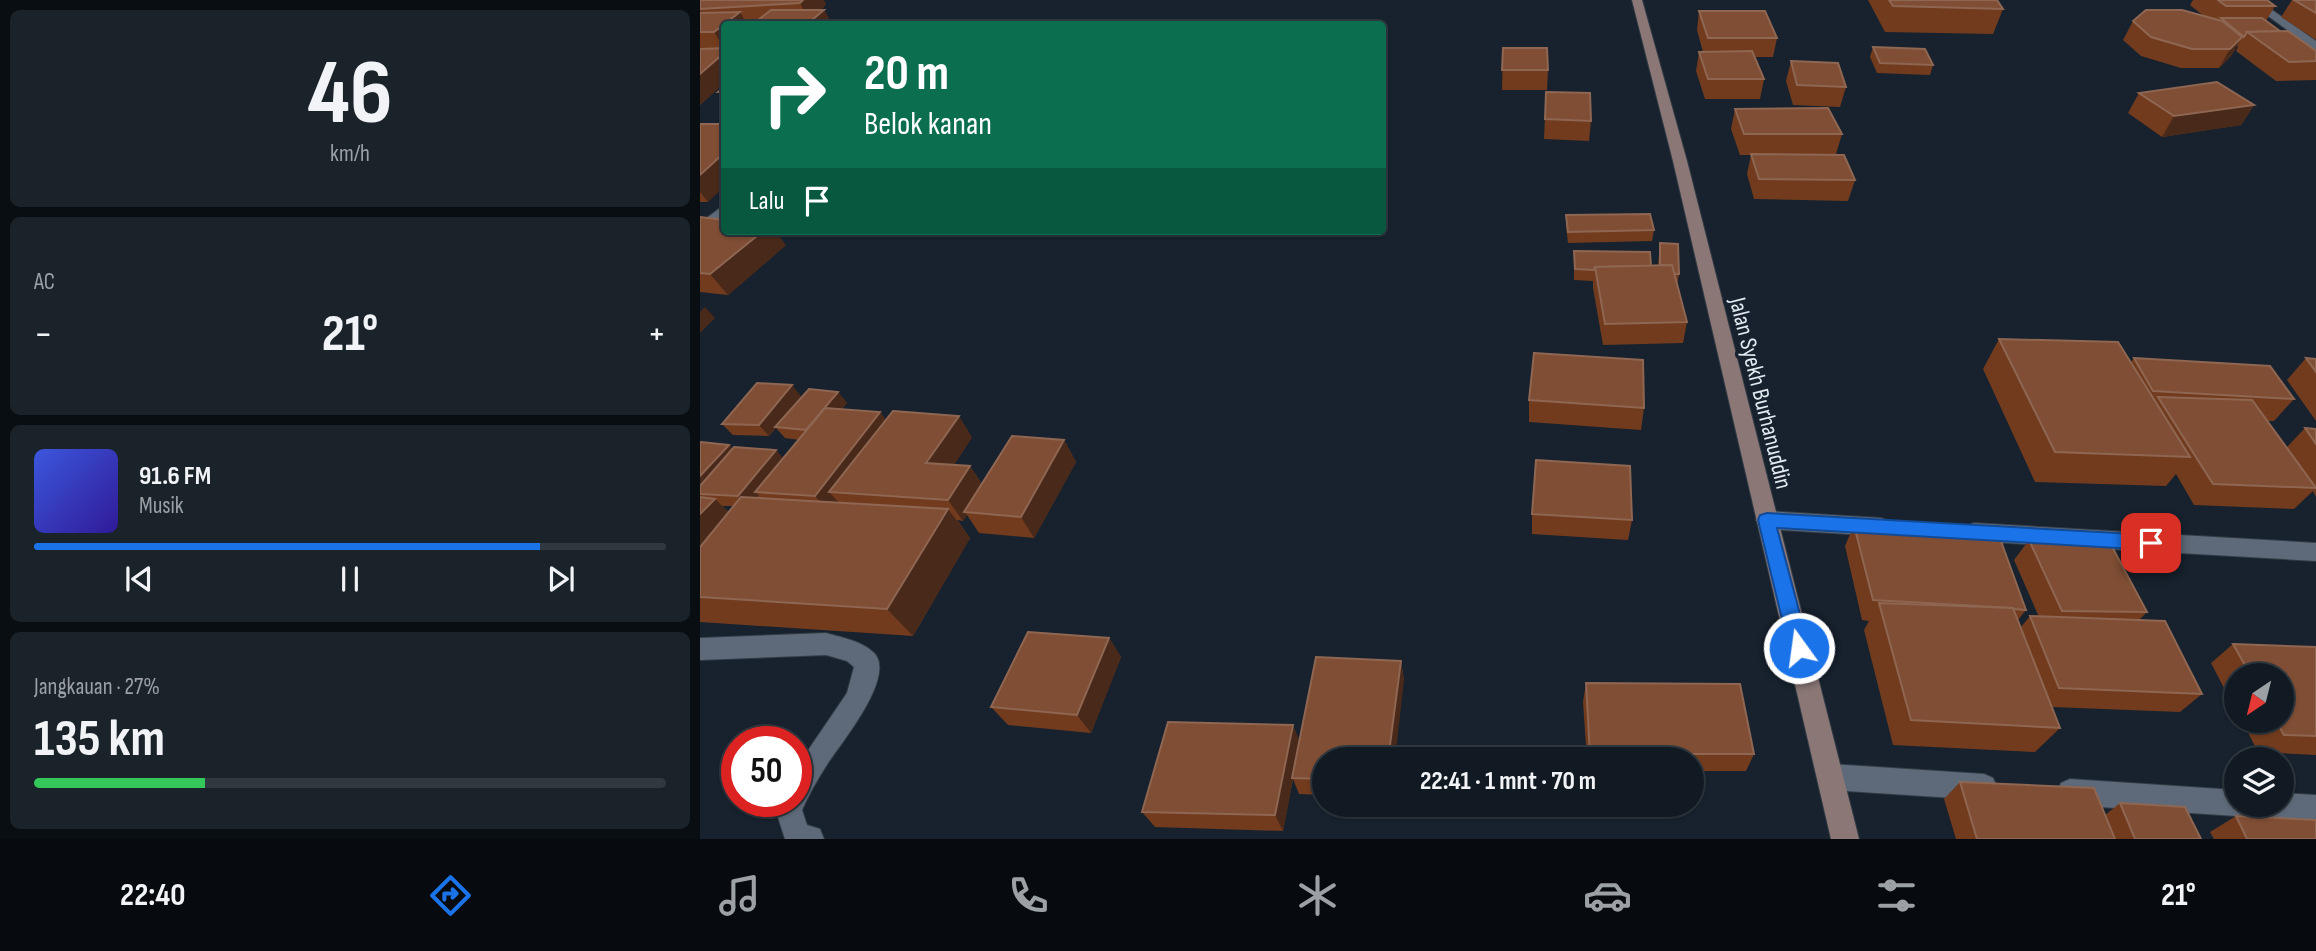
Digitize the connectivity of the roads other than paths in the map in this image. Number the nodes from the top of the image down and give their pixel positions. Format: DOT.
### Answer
graph roads {
  1 [pos="1637,0"];
  2 [pos="2251,0"];
  3 [pos="2316,47"];
  4 [pos="721,212"];
  5 [pos="700,230"];
  6 [pos="1767,520"];
  7 [pos="1904,528"];
  8 [pos="1959,531"];
  9 [pos="2316,552"];
  10 [pos="700,649"];
  11 [pos="812,766"];
  12 [pos="1831,777"];
  13 [pos="2007,788"];
  14 [pos="2047,791"];
  15 [pos="2224,802"];
  16 [pos="2294,807"];
  17 [pos="2316,808"];
  18 [pos="791,817"];
  19 [pos="810,839"];
  20 [pos="1845,839"];
  1 -- 6 [label="main road, Jalan Syekh Burhanuddin"];
  2 -- 3 [label="street"];
  4 -- 5 [label="street"];
  6 -- 7 [label="street"];
  6 -- 12 [label="main road, Jalan Syekh Burhanuddin"];
  8 -- 9 [label="street"];
  10 -- 11 [label="street"];
  12 -- 13 [label="street"];
  12 -- 20 [label="main road, Jalan Syekh Burhanuddin"];
  14 -- 15 [label="street"];
  16 -- 17 [label="street"];
  18 -- 19 [label="street"];
}
